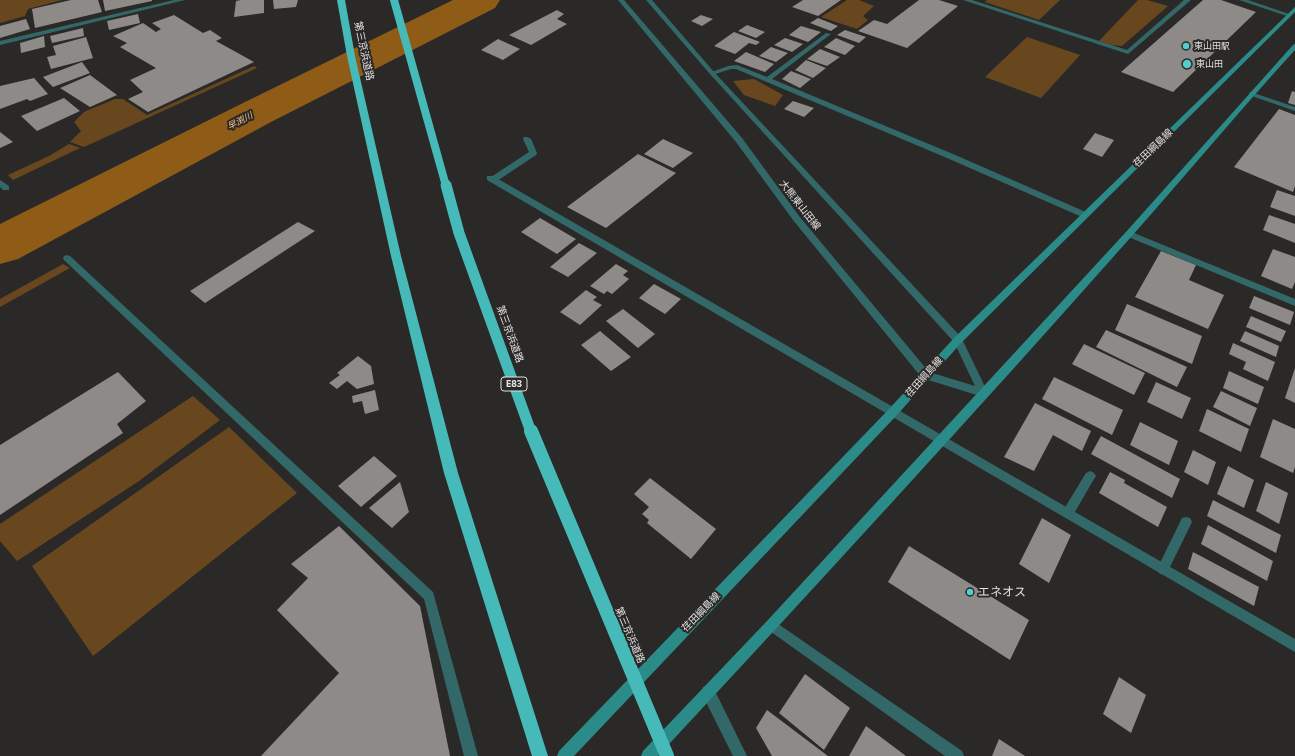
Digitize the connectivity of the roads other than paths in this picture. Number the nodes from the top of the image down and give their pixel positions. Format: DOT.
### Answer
graph roads {
  1 [pos="182,0"];
  2 [pos="341,0"];
  3 [pos="394,0"];
  4 [pos="621,0"];
  5 [pos="649,0"];
  6 [pos="966,0"];
  7 [pos="1188,0"];
  8 [pos="1242,0"];
  9 [pos="1292,12"];
  10 [pos="828,34"];
  11 [pos="0,43"];
  12 [pos="1295,46"];
  13 [pos="712,73"];
  14 [pos="767,80"];
  15 [pos="1251,94"];
  16 [pos="1295,109"];
  17 [pos="527,139"];
  18 [pos="1085,214"];
  19 [pos="1129,234"];
  20 [pos="67,258"];
  21 [pos="1295,303"];
  22 [pos="958,340"];
  23 [pos="926,375"];
  24 [pos="983,393"];
  25 [pos="893,412"];
  26 [pos="941,439"];
  27 [pos="1090,476"];
  28 [pos="1068,513"];
  29 [pos="1186,522"];
  30 [pos="1164,569"];
  31 [pos="772,625"];
  32 [pos="1295,646"];
  33 [pos="708,692"];
  34 [pos="471,756"];
  35 [pos="540,756"];
  36 [pos="564,756"];
  37 [pos="648,756"];
  38 [pos="668,756"];
  39 [pos="740,756"];
  40 [pos="957,756"];
  1 -- 11 [label="street"];
  2 -- 35 [label="highway, 第三京浜道路"];
  3 -- 38 [label="highway, 第三京浜道路 / E83, bridge"];
  4 -- 23 [label="street, 大熊東山田線"];
  5 -- 13 [label="street"];
  6 -- 7 [label="street"];
  8 -- 9 [label="street"];
  9 -- 18 [label="main road, 荏田綱島線"];
  10 -- 14 [label="street"];
  12 -- 15 [label="main road"];
  13 -- 14 [label="street"];
  13 -- 22 [label="street"];
  14 -- 18 [label="street"];
  15 -- 16 [label="street"];
  15 -- 19 [label="main road"];
  17 -- 25 [label="street"];
  18 -- 22 [label="main road, 荏田綱島線"];
  19 -- 21 [label="street"];
  19 -- 24 [label="main road"];
  20 -- 34 [label="street"];
  22 -- 23 [label="main road, 荏田綱島線"];
  22 -- 24 [label="street"];
  23 -- 24 [label="street"];
  23 -- 25 [label="main road, 荏田綱島線"];
  24 -- 26 [label="main road"];
  25 -- 26 [label="street"];
  25 -- 36 [label="main road, 荏田綱島線"];
  26 -- 28 [label="street"];
  26 -- 31 [label="main road"];
  27 -- 28 [label="street"];
  28 -- 30 [label="street"];
  29 -- 30 [label="street"];
  30 -- 32 [label="street"];
  31 -- 33 [label="main road"];
  31 -- 40 [label="street"];
  33 -- 37 [label="main road"];
  33 -- 39 [label="street"];
}
